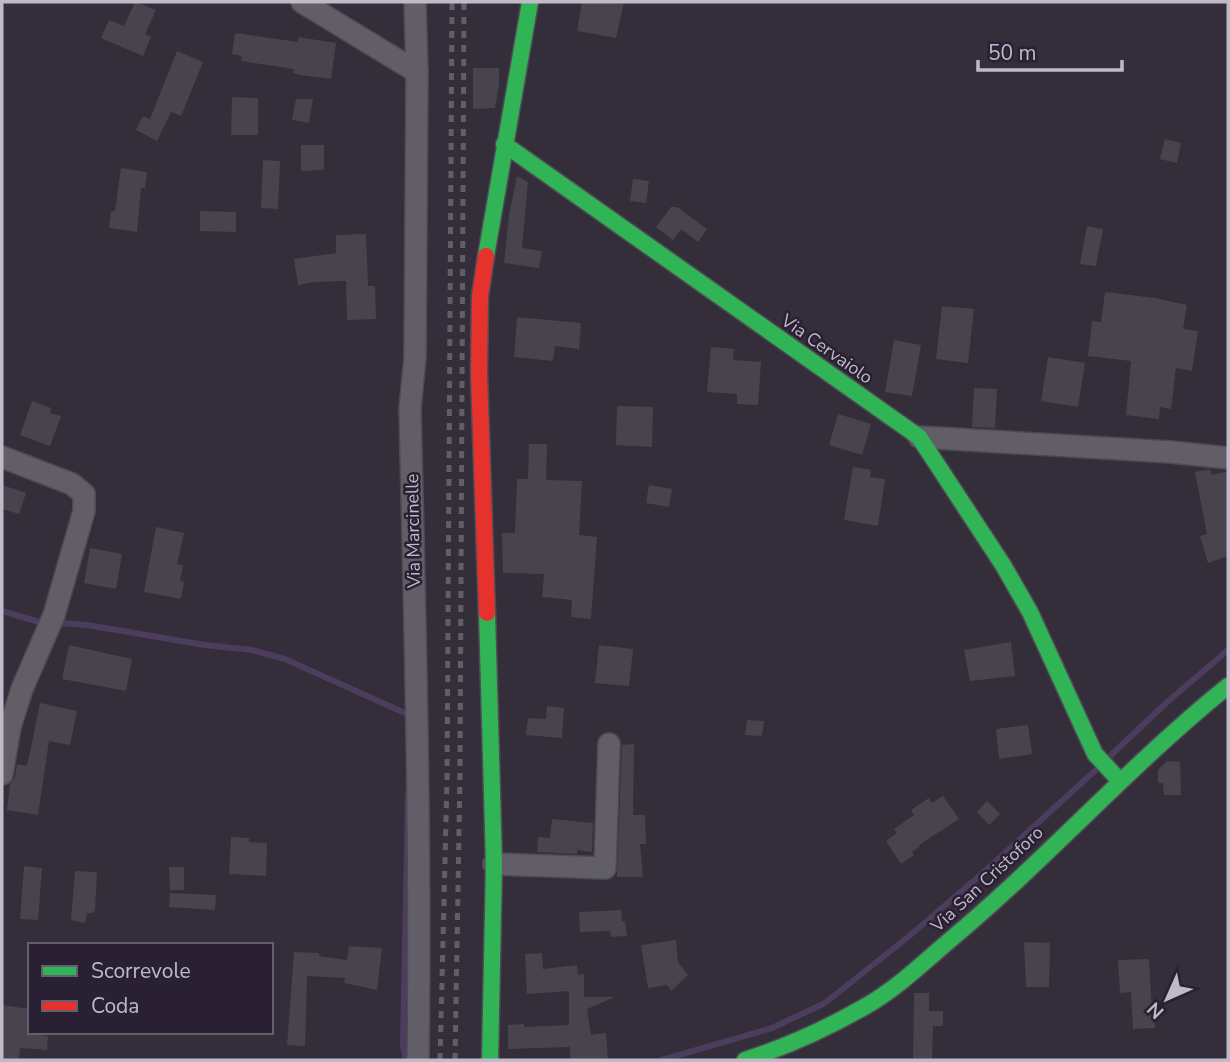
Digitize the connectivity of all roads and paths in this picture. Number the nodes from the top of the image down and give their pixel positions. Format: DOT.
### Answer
graph roads {
  1 [pos="302,2"];
  2 [pos="415,2"];
  3 [pos="530,2"];
  4 [pos="417,72"];
  5 [pos="504,144"];
  6 [pos="919,437"];
  7 [pos="2,457"];
  8 [pos="1228,458"];
  9 [pos="1228,686"];
  10 [pos="609,744"];
  11 [pos="2,774"];
  12 [pos="1116,777"];
  13 [pos="494,864"];
  14 [pos="418,1060"];
  15 [pos="490,1060"];
  16 [pos="745,1060"];
  1 -- 4 [label="street"];
  2 -- 4 [label="street, Via Marcinelle"];
  3 -- 5 [label="street"];
  4 -- 14 [label="street, Via Marcinelle"];
  5 -- 6 [label="street, Via Cervaiolo"];
  5 -- 13 [label="street"];
  6 -- 8 [label="street"];
  6 -- 12 [label="street, Via Cervaiolo"];
  7 -- 11 [label="street"];
  9 -- 12 [label="street, Via San Cristoforo"];
  10 -- 13 [label="street"];
  12 -- 16 [label="street, Via San Cristoforo"];
  13 -- 15 [label="street"];
}
